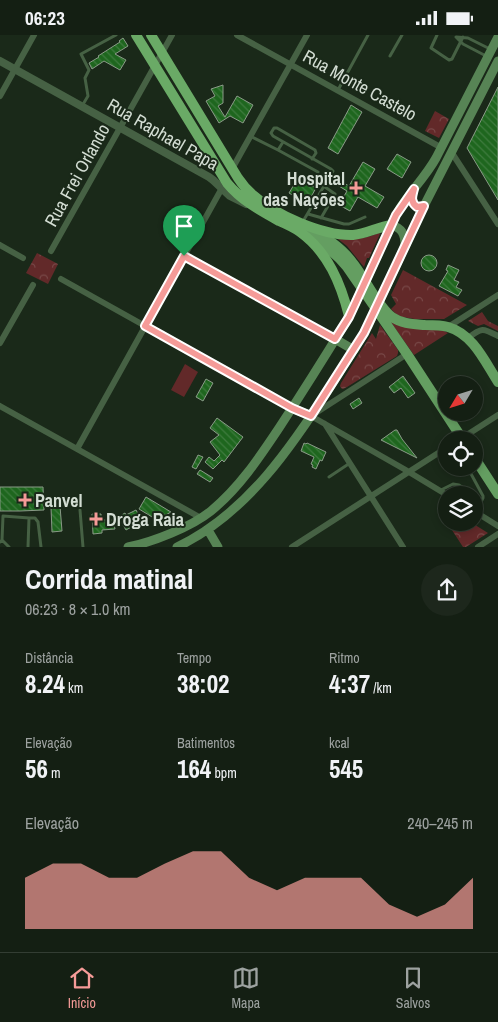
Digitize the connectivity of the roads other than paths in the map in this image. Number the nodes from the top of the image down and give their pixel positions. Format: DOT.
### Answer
graph roads {
  1 [pos="34,35"];
  2 [pos="116,35"];
  3 [pos="136,35"];
  4 [pos="151,35"];
  5 [pos="172,35"];
  6 [pos="237,35"];
  7 [pos="307,35"];
  8 [pos="368,35"];
  9 [pos="402,35"];
  10 [pos="437,35"];
  11 [pos="452,35"];
  12 [pos="456,37"];
  13 [pos="463,37"];
  14 [pos="498,37"];
  15 [pos="461,42"];
  16 [pos="162,53"];
  17 [pos="490,54"];
  18 [pos="390,57"];
  19 [pos="0,61"];
  20 [pos="498,61"];
  21 [pos="291,64"];
  22 [pos="155,65"];
  23 [pos="15,69"];
  24 [pos="338,90"];
  25 [pos="0,96"];
  26 [pos="82,107"];
  27 [pos="120,127"];
  28 [pos="250,136"];
  29 [pos="283,142"];
  30 [pos="442,148"];
  31 [pos="278,150"];
  32 [pos="452,153"];
  33 [pos="312,159"];
  34 [pos="217,167"];
  35 [pos="232,169"];
  36 [pos="318,172"];
  37 [pos="210,178"];
  38 [pos="324,187"];
  39 [pos="222,188"];
  40 [pos="414,189"];
  41 [pos="254,202"];
  42 [pos="424,206"];
  43 [pos="308,214"];
  44 [pos="365,217"];
  45 [pos="321,218"];
  46 [pos="498,224"];
  47 [pos="391,225"];
  48 [pos="302,227"];
  49 [pos="0,245"];
  50 [pos="405,245"];
  51 [pos="51,251"];
  52 [pos="184,256"];
  53 [pos="23,258"];
  54 [pos="61,279"];
  55 [pos="33,285"];
  56 [pos="498,295"];
  57 [pos="371,296"];
  58 [pos="349,317"];
  59 [pos="145,326"];
  60 [pos="448,327"];
  61 [pos="498,336"];
  62 [pos="468,338"];
  63 [pos="335,339"];
  64 [pos="0,343"];
  65 [pos="354,350"];
  66 [pos="407,354"];
  67 [pos="498,382"];
  68 [pos="437,400"];
  69 [pos="0,406"];
  70 [pos="292,408"];
  71 [pos="498,415"];
  72 [pos="311,416"];
  73 [pos="324,423"];
  74 [pos="456,431"];
  75 [pos="473,431"];
  76 [pos="77,449"];
  77 [pos="438,453"];
  78 [pos="350,463"];
  79 [pos="483,471"];
  80 [pos="409,472"];
  81 [pos="329,477"];
  82 [pos="438,490"];
  83 [pos="498,494"];
  84 [pos="371,496"];
  85 [pos="80,510"];
  86 [pos="483,517"];
  87 [pos="29,518"];
  88 [pos="201,518"];
  89 [pos="498,526"];
  90 [pos="183,527"];
  91 [pos="208,530"];
  92 [pos="498,534"];
  93 [pos="1,541"];
  94 [pos="9,547"];
  95 [pos="28,547"];
  96 [pos="41,547"];
  97 [pos="83,547"];
  98 [pos="128,547"];
  99 [pos="177,547"];
  100 [pos="218,547"];
  101 [pos="292,547"];
  102 [pos="403,547"];
  103 [pos="478,547"];
  1 -- 23 [label="street"];
  2 -- 26 [label="lane"];
  3 -- 22 [label="highway"];
  4 -- 16 [label="highway"];
  5 -- 16 [label="street, Rua Frei Orlando"];
  6 -- 21 [label="street, Rua Monte Castelo"];
  7 -- 21 [label="street"];
  8 -- 24 [label="lane"];
  9 -- 18 [label="lane"];
  10 -- 15 [label="lane"];
  11 -- 12 [label="lane"];
  12 -- 13 [label="lane"];
  12 -- 15 [label="lane"];
  13 -- 15 [label="lane"];
  13 -- 17 [label="lane"];
  14 -- 17 [label="main road"];
  15 -- 17 [label="lane"];
  16 -- 22 [label="street, Rua Frei Orlando"];
  16 -- 35 [label="highway"];
  17 -- 30 [label="main road"];
  19 -- 23 [label="street, Rua Raphael Papa"];
  20 -- 32 [label="main road"];
  21 -- 24 [label="street, Rua Monte Castelo"];
  21 -- 28 [label="street"];
  22 -- 27 [label="street, Rua Frei Orlando"];
  22 -- 34 [label="highway"];
  23 -- 25 [label="street"];
  23 -- 26 [label="street, Rua Raphael Papa"];
  24 -- 30 [label="street, Rua Monte Castelo"];
  26 -- 27 [label="street, Rua Raphael Papa"];
  27 -- 37 [label="street, Rua Raphael Papa"];
  27 -- 51 [label="street, Rua Frei Orlando"];
  28 -- 31 [label="lane"];
  28 -- 35 [label="street"];
  29 -- 31 [label="lane"];
  29 -- 33 [label="lane"];
  29 -- 33 [label="lane"];
  30 -- 40 [label="main road"];
  31 -- 36 [label="lane"];
  32 -- 42 [label="main road"];
  32 -- 46 [label="street"];
  33 -- 38 [label="lane"];
  34 -- 37 [label="street"];
  34 -- 41 [label="highway"];
  35 -- 41 [label="highway"];
  37 -- 39 [label="street, Rua Raphael Papa"];
  38 -- 43 [label="lane"];
  38 -- 45 [label="lane"];
  39 -- 41 [label="street, Rua Raphael Papa"];
  39 -- 52 [label="street"];
  40 -- 42 [label="main road"];
  40 -- 47 [label="main road"];
  41 -- 48 [label="highway, Rua Raphael Papa"];
  42 -- 50 [label="main road"];
  43 -- 45 [label="lane"];
  43 -- 48 [label="lane"];
  44 -- 45 [label="lane"];
  47 -- 48 [label="highway"];
  47 -- 50 [label="main road"];
  47 -- 58 [label="main road, bridge"];
  48 -- 57 [label="main road, Rua Raphael Papa"];
  48 -- 58 [label="highway"];
  49 -- 53 [label="street"];
  50 -- 65 [label="main road, bridge"];
  52 -- 59 [label="street"];
  52 -- 63 [label="street"];
  54 -- 59 [label="street"];
  55 -- 64 [label="street"];
  56 -- 60 [label="street"];
  57 -- 60 [label="main road"];
  57 -- 66 [label="main road"];
  58 -- 63 [label="main road"];
  59 -- 70 [label="street"];
  59 -- 76 [label="street"];
  60 -- 62 [label="main road"];
  61 -- 62 [label="street"];
  62 -- 67 [label="main road"];
  63 -- 65 [label="main road"];
  63 -- 70 [label="main road"];
  65 -- 72 [label="main road"];
  66 -- 68 [label="main road"];
  66 -- 72 [label="street"];
  68 -- 74 [label="main road"];
  69 -- 76 [label="street"];
  70 -- 72 [label="main road"];
  70 -- 88 [label="main road"];
  71 -- 75 [label="street"];
  72 -- 73 [label="street"];
  72 -- 91 [label="main road"];
  73 -- 78 [label="street"];
  73 -- 80 [label="street"];
  76 -- 88 [label="street"];
  77 -- 80 [label="street"];
  78 -- 81 [label="lane"];
  78 -- 84 [label="street"];
  79 -- 83 [label="main road"];
  80 -- 82 [label="street"];
  80 -- 84 [label="street"];
  84 -- 101 [label="street"];
  84 -- 102 [label="street"];
  85 -- 97 [label="lane"];
  86 -- 89 [label="street"];
  87 -- 93 [label="lane"];
  87 -- 95 [label="lane"];
  87 -- 96 [label="lane"];
  88 -- 90 [label="main road"];
  90 -- 91 [label="main road"];
  90 -- 98 [label="main road"];
  91 -- 99 [label="main road"];
  91 -- 100 [label="main road"];
  92 -- 103 [label="street"];
  93 -- 94 [label="lane"];
}
